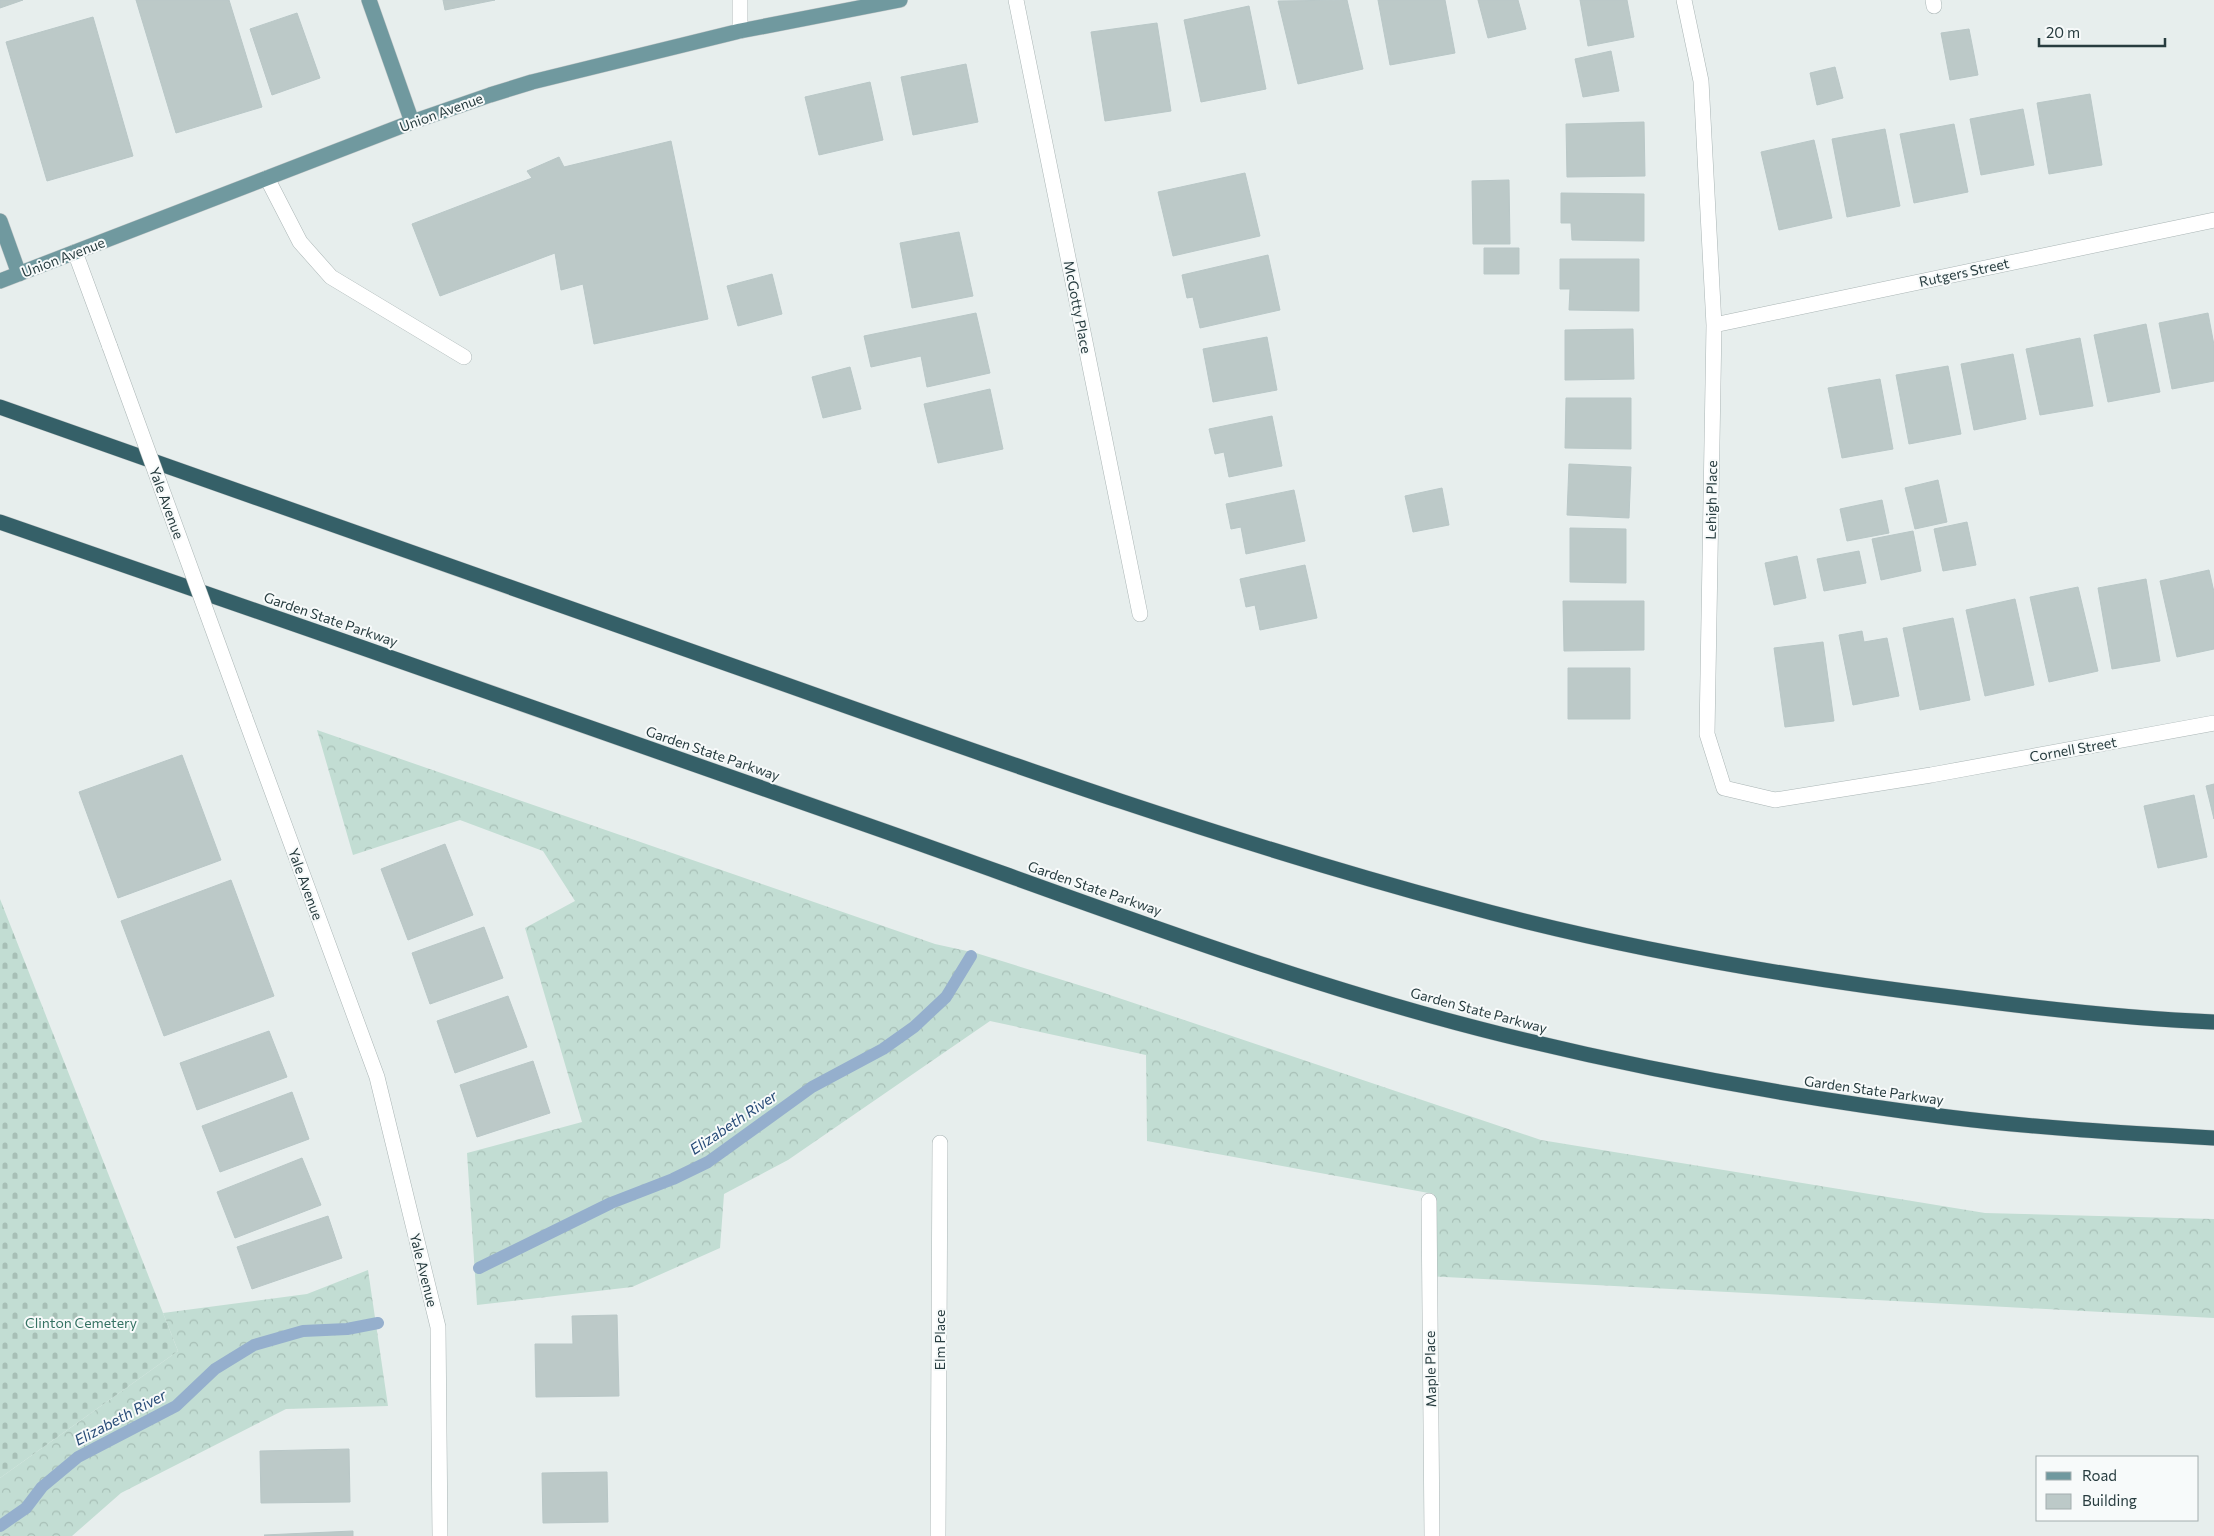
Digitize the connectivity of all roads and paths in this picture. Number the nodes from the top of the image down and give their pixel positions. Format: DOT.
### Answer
graph roads {
  1 [pos="369,0"];
  2 [pos="740,0"];
  3 [pos="900,0"];
  4 [pos="1016,0"];
  5 [pos="1684,0"];
  6 [pos="740,31"];
  7 [pos="412,122"];
  8 [pos="267,178"];
  9 [pos="2214,220"];
  10 [pos="0,222"];
  11 [pos="75,252"];
  12 [pos="19,274"];
  13 [pos="0,281"];
  14 [pos="1714,325"];
  15 [pos="464,357"];
  16 [pos="0,407"];
  17 [pos="0,522"];
  18 [pos="1140,614"];
  19 [pos="2214,723"];
  20 [pos="1931,775"];
  21 [pos="2214,1022"];
  22 [pos="2214,1138"];
  23 [pos="940,1143"];
  24 [pos="1428,1201"];
  25 [pos="440,1536"];
  26 [pos="938,1536"];
  27 [pos="1432,1536"];
  1 -- 7 [label="main road"];
  2 -- 6 [label="street"];
  3 -- 6 [label="main road, Union Avenue"];
  4 -- 18 [label="street, McGotty Place"];
  5 -- 14 [label="street, Lehigh Place"];
  6 -- 7 [label="main road, Union Avenue"];
  7 -- 8 [label="main road, Union Avenue"];
  8 -- 11 [label="main road, Union Avenue"];
  8 -- 15 [label="street"];
  9 -- 14 [label="street, Rutgers Street"];
  10 -- 12 [label="main road"];
  11 -- 12 [label="main road, Union Avenue"];
  11 -- 25 [label="street, Yale Avenue, bridge"];
  12 -- 13 [label="main road, Union Avenue"];
  14 -- 20 [label="street, Lehigh Place"];
  16 -- 21 [label="highway"];
  17 -- 22 [label="highway, Garden State Parkway"];
  19 -- 20 [label="street, Cornell Street"];
  23 -- 26 [label="street, Elm Place"];
  24 -- 27 [label="street, Maple Place"];
}
